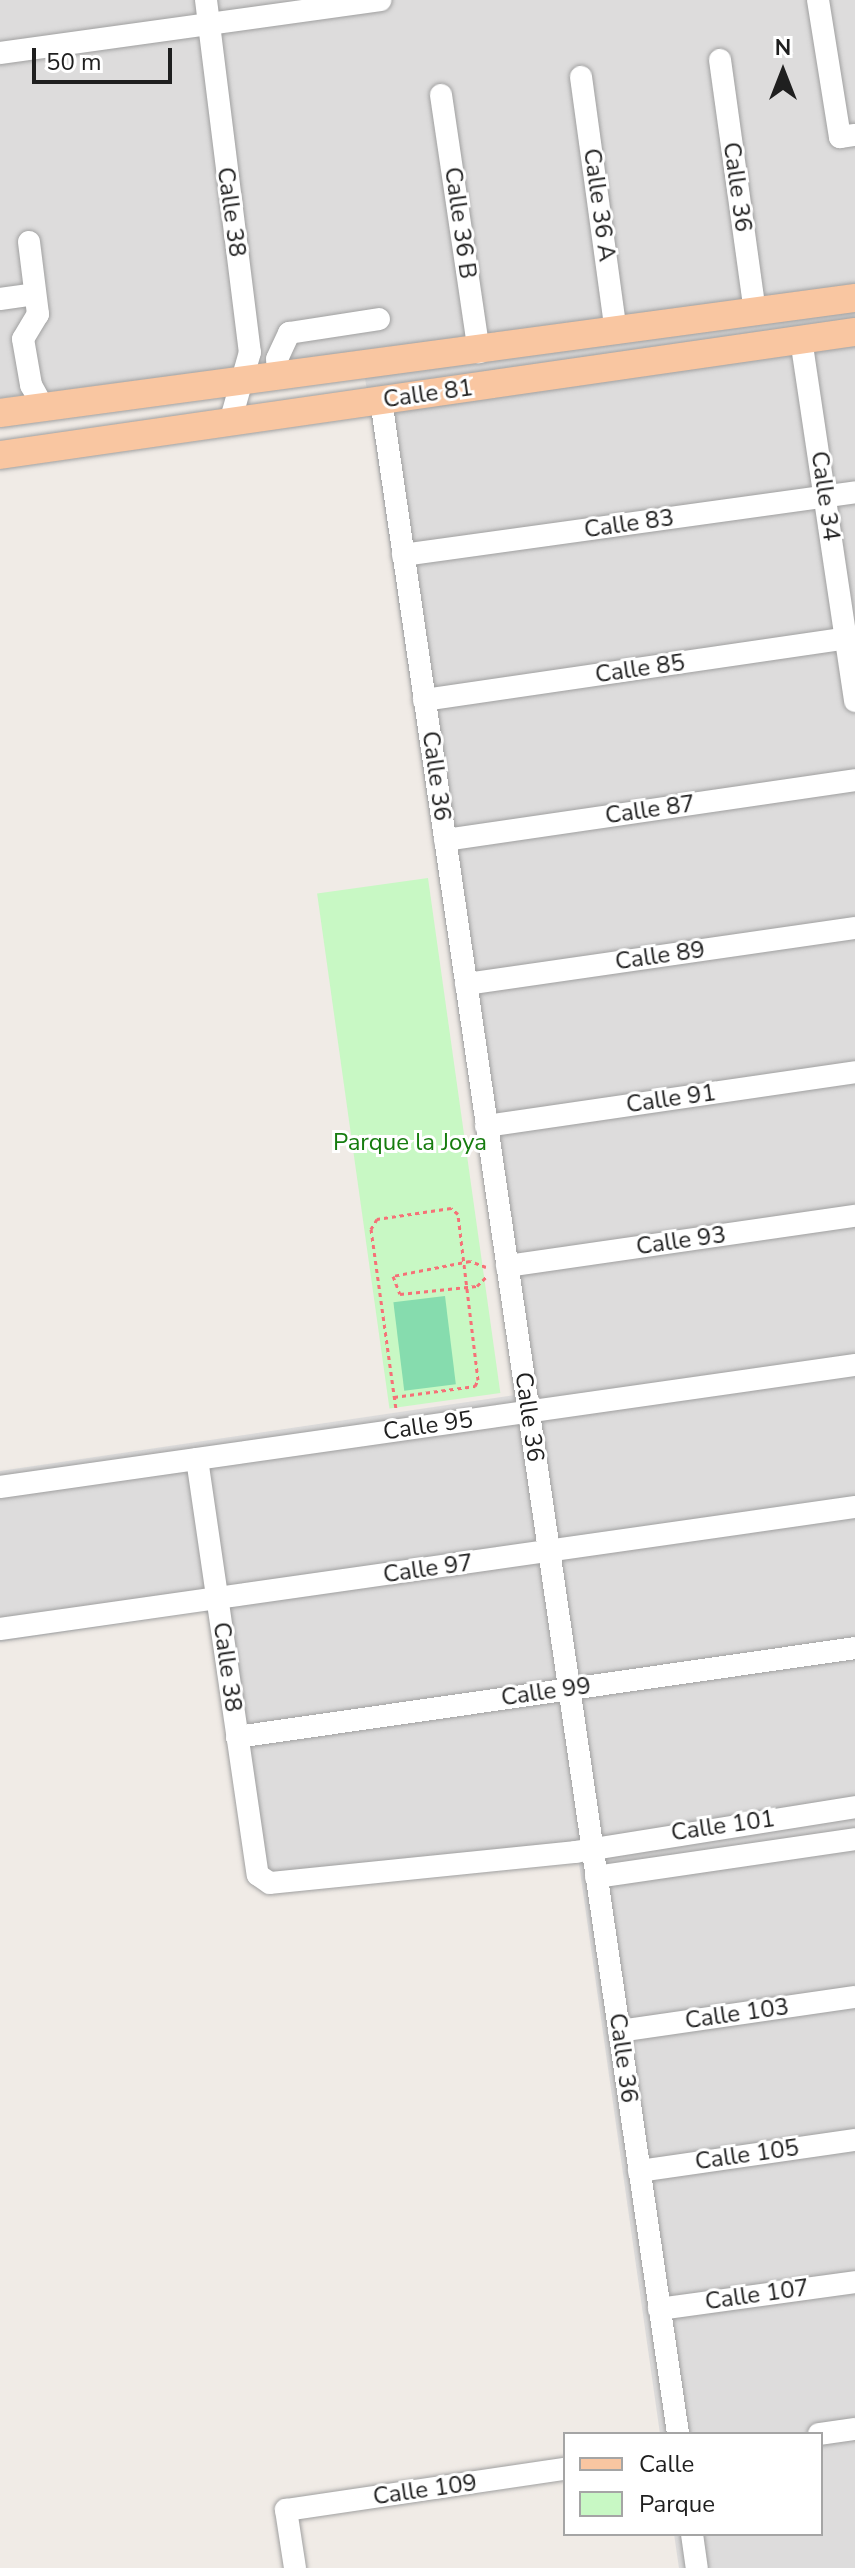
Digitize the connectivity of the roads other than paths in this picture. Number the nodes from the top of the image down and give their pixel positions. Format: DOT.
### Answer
graph roads {
  1 [pos="206,0"];
  2 [pos="380,0"];
  3 [pos="818,0"];
  4 [pos="208,25"];
  5 [pos="0,53"];
  6 [pos="720,60"];
  7 [pos="581,77"];
  8 [pos="441,95"];
  9 [pos="855,135"];
  10 [pos="29,242"];
  11 [pos="35,294"];
  12 [pos="855,298"];
  13 [pos="0,299"];
  14 [pos="755,313"];
  15 [pos="379,319"];
  16 [pos="855,332"];
  17 [pos="616,333"];
  18 [pos="23,339"];
  19 [pos="801,339"];
  20 [pos="0,342"];
  21 [pos="479,352"];
  22 [pos="279,377"];
  23 [pos="242,382"];
  24 [pos="381,400"];
  25 [pos="44,408"];
  26 [pos="0,413"];
  27 [pos="230,422"];
  28 [pos="49,448"];
  29 [pos="0,455"];
  30 [pos="855,492"];
  31 [pos="825,497"];
  32 [pos="403,555"];
  33 [pos="850,638"];
  34 [pos="424,700"];
  35 [pos="855,701"];
  36 [pos="855,780"];
  37 [pos="445,840"];
  38 [pos="855,928"];
  39 [pos="466,984"];
  40 [pos="855,1072"];
  41 [pos="486,1126"];
  42 [pos="855,1216"];
  43 [pos="494,1270"];
  44 [pos="855,1365"];
  45 [pos="528,1411"];
  46 [pos="197,1459"];
  47 [pos="0,1487"];
  48 [pos="855,1507"];
  49 [pos="548,1552"];
  50 [pos="217,1599"];
  51 [pos="0,1629"];
  52 [pos="855,1648"];
  53 [pos="568,1689"];
  54 [pos="237,1737"];
  55 [pos="855,1807"];
  56 [pos="855,1839"];
  57 [pos="592,1848"];
  58 [pos="258,1875"];
  59 [pos="596,1877"];
  60 [pos="855,1997"];
  61 [pos="619,2031"];
  62 [pos="855,2140"];
  63 [pos="639,2171"];
  64 [pos="855,2282"];
  65 [pos="659,2309"];
  66 [pos="855,2429"];
  67 [pos="678,2432"];
  68 [pos="823,2433"];
  69 [pos="563,2469"];
  70 [pos="692,2536"];
  71 [pos="295,2568"];
  72 [pos="697,2568"];
  1 -- 4 [label="street, Calle 38"];
  2 -- 4 [label="street"];
  3 -- 9 [label="street"];
  4 -- 5 [label="street"];
  4 -- 23 [label="street, Calle 38"];
  6 -- 14 [label="street, Calle 36"];
  7 -- 17 [label="street, Calle 36 A"];
  8 -- 21 [label="street, Calle 36 B"];
  10 -- 11 [label="street"];
  11 -- 13 [label="street"];
  11 -- 18 [label="street"];
  12 -- 14 [label="main road, Calle 81"];
  14 -- 17 [label="main road, Calle 81"];
  15 -- 22 [label="street"];
  16 -- 19 [label="main road, Calle 81"];
  17 -- 21 [label="main road, Calle 81"];
  18 -- 20 [label="street"];
  18 -- 25 [label="street"];
  19 -- 24 [label="main road, Calle 81"];
  19 -- 31 [label="street, Calle 34"];
  21 -- 22 [label="main road, Calle 81"];
  22 -- 23 [label="main road, Calle 81"];
  23 -- 25 [label="main road, Calle 81"];
  23 -- 27 [label="street, Calle 38"];
  24 -- 27 [label="main road, Calle 81"];
  24 -- 32 [label="street, Calle 36"];
  25 -- 26 [label="main road, Calle 81"];
  25 -- 28 [label="main road"];
  27 -- 28 [label="main road, Calle 81"];
  28 -- 29 [label="main road, Calle 81"];
  30 -- 31 [label="street, Calle 83"];
  31 -- 32 [label="street, Calle 83"];
  31 -- 33 [label="street, Calle 34"];
  32 -- 34 [label="street, Calle 36"];
  33 -- 34 [label="street, Calle 85"];
  33 -- 35 [label="street, Calle 34"];
  34 -- 37 [label="street, Calle 36"];
  36 -- 37 [label="street, Calle 87"];
  37 -- 39 [label="street, Calle 36"];
  38 -- 39 [label="street, Calle 89"];
  39 -- 41 [label="street, Calle 36"];
  40 -- 41 [label="street, Calle 91"];
  41 -- 43 [label="street, Calle 36"];
  42 -- 43 [label="street, Calle 93"];
  43 -- 45 [label="street, Calle 36"];
  44 -- 45 [label="street, Calle 95"];
  45 -- 46 [label="street, Calle 95"];
  45 -- 49 [label="street, Calle 36"];
  46 -- 47 [label="street, Calle 95"];
  46 -- 50 [label="street, Calle 38"];
  48 -- 49 [label="street, Calle 97"];
  49 -- 50 [label="street, Calle 97"];
  49 -- 53 [label="street, Calle 36"];
  50 -- 51 [label="street, Calle 97"];
  50 -- 54 [label="street, Calle 38"];
  52 -- 53 [label="street, Calle 99"];
  53 -- 54 [label="street, Calle 99"];
  53 -- 57 [label="street, Calle 36"];
  54 -- 58 [label="street, Calle 38"];
  55 -- 57 [label="street, Calle 101"];
  56 -- 59 [label="street, Calle 101"];
  57 -- 58 [label="street, Calle 101"];
  57 -- 59 [label="street, Calle 36"];
  59 -- 61 [label="street, Calle 36"];
  60 -- 61 [label="street, Calle 103"];
  61 -- 63 [label="street, Calle 36"];
  62 -- 63 [label="street, Calle 105"];
  63 -- 65 [label="street, Calle 36"];
  64 -- 65 [label="street, Calle 107"];
  65 -- 67 [label="street, Calle 36"];
  66 -- 68 [label="street"];
  69 -- 71 [label="street, Calle 109"];
  70 -- 72 [label="street"];
}
